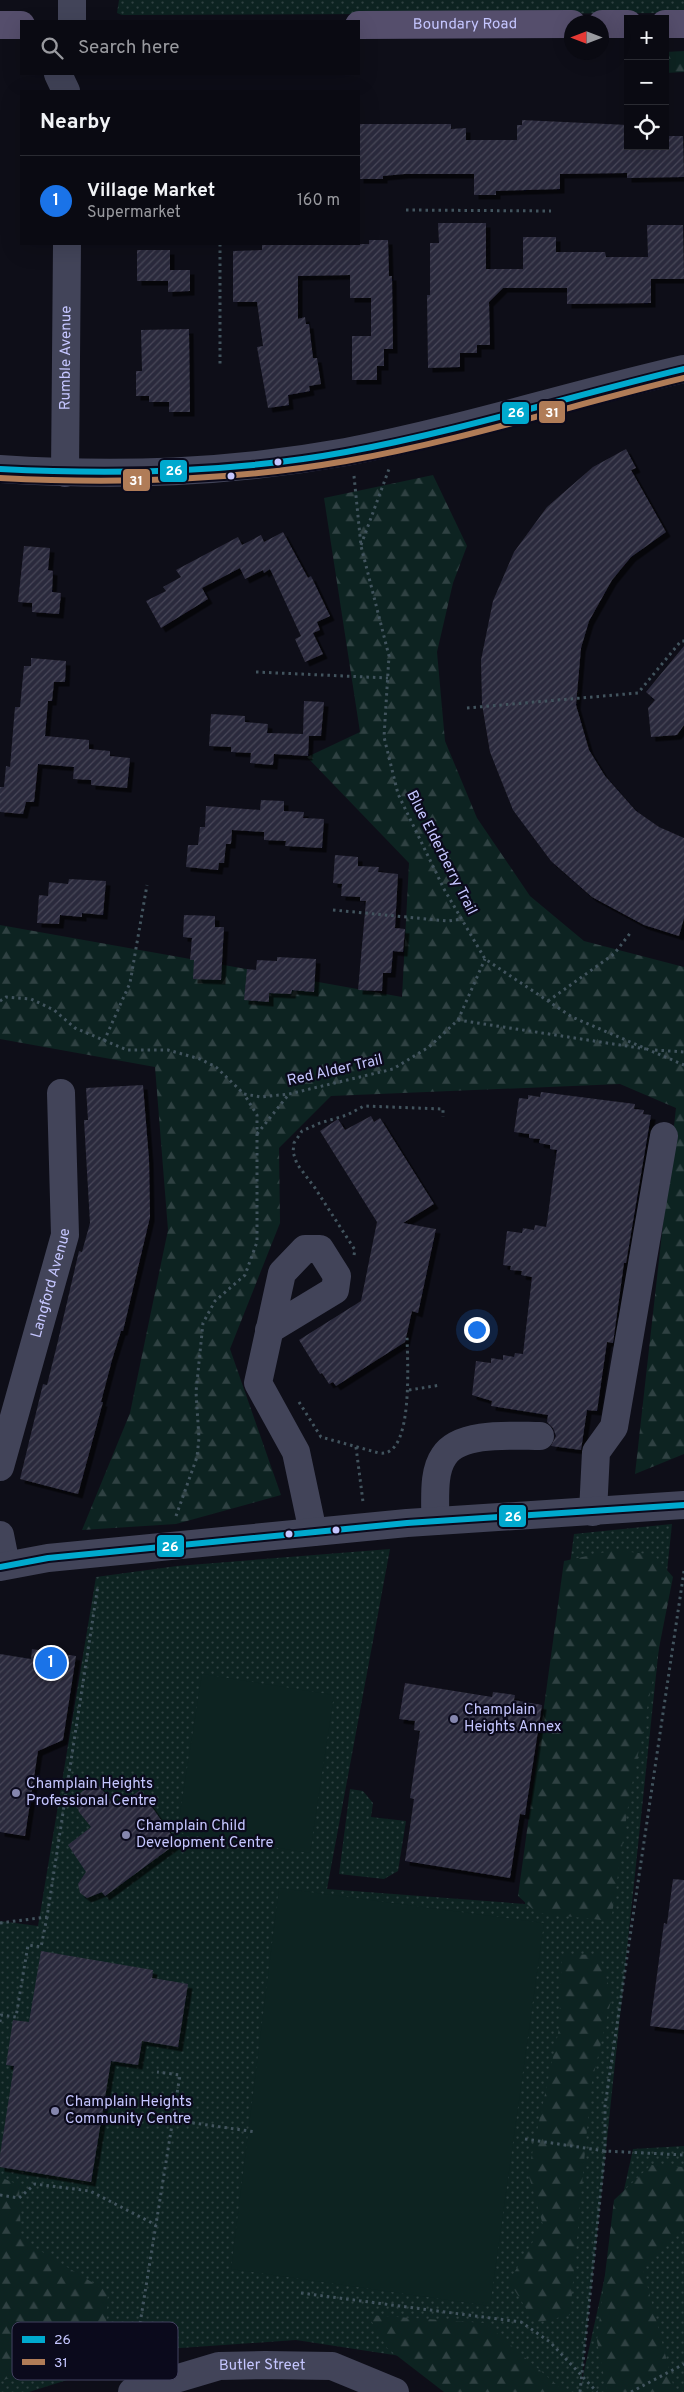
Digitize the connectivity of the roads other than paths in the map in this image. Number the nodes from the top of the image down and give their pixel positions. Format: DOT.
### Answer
graph roads {
  1 [pos="72,0"];
  2 [pos="72,20"];
  3 [pos="564,24"];
  4 [pos="609,24"];
  5 [pos="624,24"];
  6 [pos="669,24"];
  7 [pos="684,24"];
  8 [pos="0,25"];
  9 [pos="20,25"];
  10 [pos="360,25"];
  11 [pos="58,75"];
  12 [pos="79,75"];
  13 [pos="66,90"];
  14 [pos="71,90"];
  15 [pos="67,245"];
  16 [pos="684,369"];
  17 [pos="0,469"];
  18 [pos="65,473"];
  19 [pos="61,1093"];
  20 [pos="664,1136"];
  21 [pos="270,1330"];
  22 [pos="540,1436"];
  23 [pos="0,1467"];
  24 [pos="684,1505"];
  25 [pos="592,1512"];
  26 [pos="435,1521"];
  27 [pos="313,1532"];
  28 [pos="0,1535"];
  29 [pos="3,1566"];
  30 [pos="178,2378"];
  31 [pos="172,2380"];
  32 [pos="393,2391"];
  33 [pos="132,2392"];
  1 -- 2 [label="street"];
  3 -- 10 [label="main road, Boundary Road"];
  4 -- 5 [label="main road"];
  6 -- 7 [label="main road"];
  8 -- 9 [label="main road"];
  11 -- 13 [label="street"];
  12 -- 14 [label="street"];
  15 -- 18 [label="street, Rumble Avenue"];
  16 -- 18 [label="street"];
  17 -- 18 [label="street"];
  19 -- 23 [label="street, Langford Avenue"];
  20 -- 25 [label="street"];
  21 -- 27 [label="street"];
  22 -- 26 [label="street"];
  24 -- 25 [label="street"];
  25 -- 26 [label="street"];
  26 -- 27 [label="street"];
  27 -- 29 [label="street"];
  28 -- 29 [label="street"];
  30 -- 32 [label="street, Butler Street"];
  31 -- 33 [label="street, Butler Street"];
}
